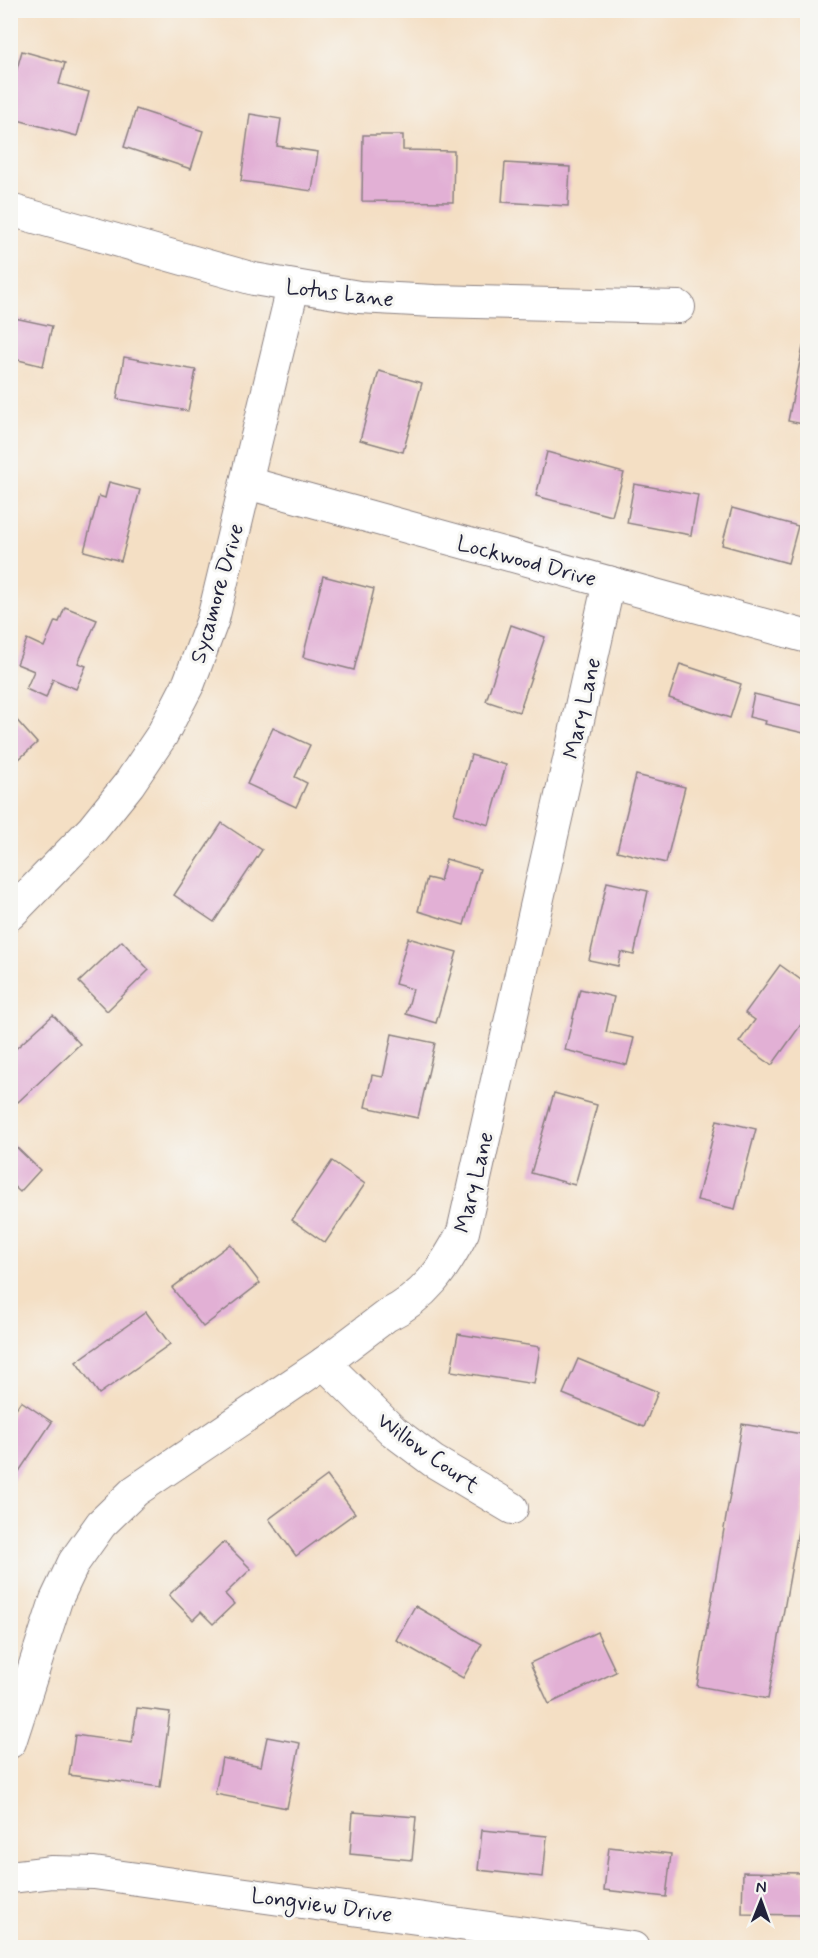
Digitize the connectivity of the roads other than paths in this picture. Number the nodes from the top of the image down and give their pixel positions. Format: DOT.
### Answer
graph roads {
  1 [pos="10,210"];
  2 [pos="293,287"];
  3 [pos="679,307"];
  4 [pos="247,483"];
  5 [pos="609,582"];
  6 [pos="807,637"];
  7 [pos="10,914"];
  8 [pos="324,1363"];
  9 [pos="512,1509"];
  10 [pos="10,1742"];
  11 [pos="10,1877"];
  12 [pos="461,1936"];
  13 [pos="633,1947"];
  1 -- 2 [label="street, Lotus Lane"];
  2 -- 3 [label="street, Lotus Lane"];
  2 -- 4 [label="street, Sycamore Drive"];
  4 -- 5 [label="street, Lockwood Drive"];
  4 -- 7 [label="street, Sycamore Drive"];
  5 -- 6 [label="street, Lockwood Drive"];
  5 -- 8 [label="street, Mary Lane"];
  8 -- 9 [label="street, Willow Court"];
  8 -- 10 [label="street, Mary Lane"];
  11 -- 12 [label="street, Longview Drive"];
  12 -- 13 [label="street, Longview Drive"];
}
